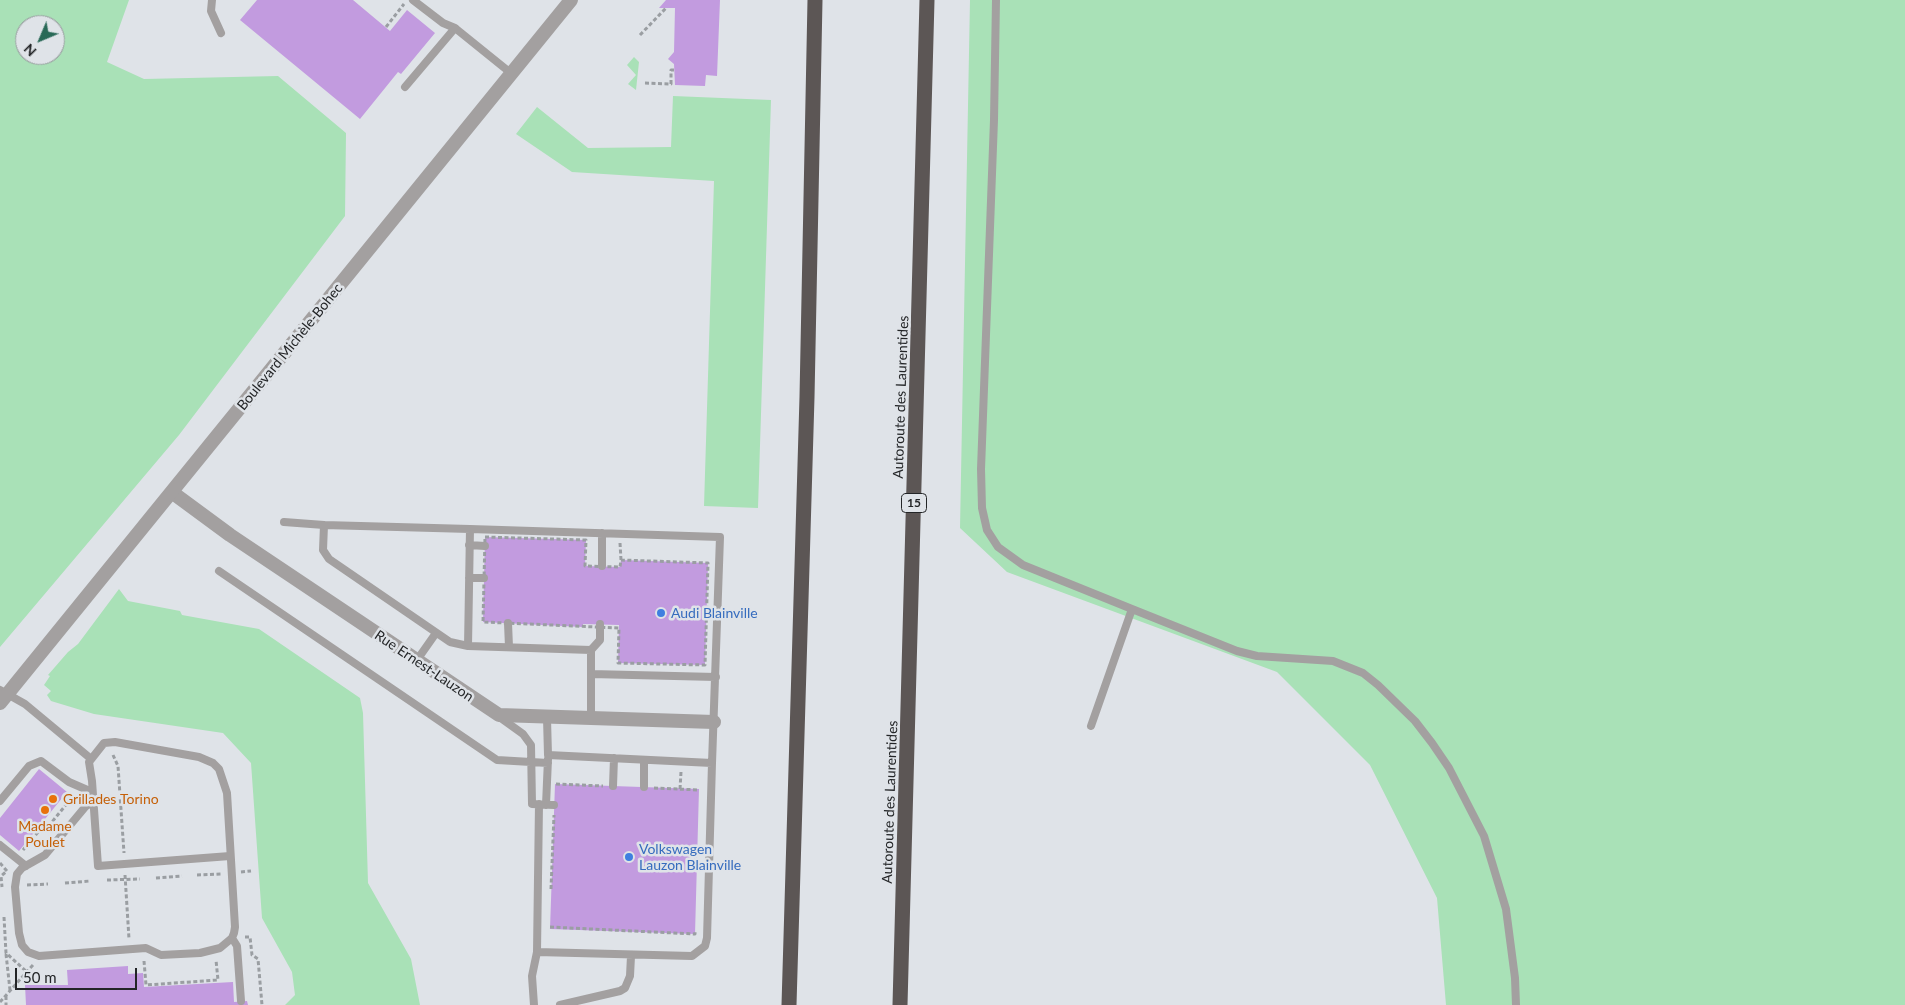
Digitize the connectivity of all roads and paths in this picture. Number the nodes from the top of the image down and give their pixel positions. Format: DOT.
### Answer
graph roads {
  1 [pos="212,0"];
  2 [pos="571,0"];
  3 [pos="815,0"];
  4 [pos="927,0"];
  5 [pos="996,0"];
  6 [pos="409,2"];
  7 [pos="666,8"];
  8 [pos="386,27"];
  9 [pos="455,28"];
  10 [pos="220,33"];
  11 [pos="640,35"];
  12 [pos="674,70"];
  13 [pos="512,74"];
  14 [pos="645,83"];
  15 [pos="405,87"];
  16 [pos="173,492"];
  17 [pos="284,522"];
  18 [pos="324,525"];
  19 [pos="470,529"];
  20 [pos="602,533"];
  21 [pos="469,545"];
  22 [pos="485,546"];
  23 [pos="585,566"];
  24 [pos="602,566"];
  25 [pos="620,567"];
  26 [pos="220,571"];
  27 [pos="469,578"];
  28 [pos="484,578"];
  29 [pos="1132,609"];
  30 [pos="508,623"];
  31 [pos="600,624"];
  32 [pos="619,628"];
  33 [pos="436,633"];
  34 [pos="468,646"];
  35 [pos="509,647"];
  36 [pos="591,650"];
  37 [pos="417,660"];
  38 [pos="591,674"];
  39 [pos="716,678"];
  40 [pos="2,698"];
  41 [pos="490,711"];
  42 [pos="548,718"];
  43 [pos="591,719"];
  44 [pos="714,722"];
  45 [pos="1091,726"];
  46 [pos="113,755"];
  47 [pos="90,758"];
  48 [pos="614,758"];
  49 [pos="548,759"];
  50 [pos="644,760"];
  51 [pos="533,762"];
  52 [pos="681,762"];
  53 [pos="712,763"];
  54 [pos="613,786"];
  55 [pos="644,787"];
  56 [pos="680,789"];
  57 [pos="72,790"];
  58 [pos="92,792"];
  59 [pos="699,799"];
  60 [pos="0,801"];
  61 [pos="93,802"];
  62 [pos="57,804"];
  63 [pos="543,805"];
  64 [pos="62,809"];
  65 [pos="49,814"];
  66 [pos="54,818"];
  67 [pos="41,829"];
  68 [pos="46,833"];
  69 [pos="0,845"];
  70 [pos="21,852"];
  71 [pos="124,855"];
  72 [pos="230,856"];
  73 [pos="0,863"];
  74 [pos="26,866"];
  75 [pos="251,871"];
  76 [pos="124,872"];
  77 [pos="241,872"];
  78 [pos="223,874"];
  79 [pos="197,875"];
  80 [pos="182,876"];
  81 [pos="156,878"];
  82 [pos="1,879"];
  83 [pos="140,879"];
  84 [pos="107,880"];
  85 [pos="125,880"];
  86 [pos="90,881"];
  87 [pos="65,883"];
  88 [pos="48,884"];
  89 [pos="25,886"];
  90 [pos="2,888"];
  91 [pos="551,891"];
  92 [pos="550,919"];
  93 [pos="695,924"];
  94 [pos="232,938"];
  95 [pos="129,942"];
  96 [pos="6,944"];
  97 [pos="0,945"];
  98 [pos="537,952"];
  99 [pos="6,953"];
  100 [pos="252,955"];
  101 [pos="631,956"];
  102 [pos="138,962"];
  103 [pos="32,967"];
  104 [pos="217,973"];
  105 [pos="10,991"];
  106 [pos="6,996"];
  107 [pos="241,1001"];
  108 [pos="0,1002"];
  109 [pos="6,1005"];
  110 [pos="262,1005"];
  111 [pos="534,1005"];
  112 [pos="560,1005"];
  113 [pos="789,1005"];
  114 [pos="900,1005"];
  115 [pos="1516,1005"];
  1 -- 10 [label="lane"];
  2 -- 13 [label="street, Boulevard Michèle-Bohec"];
  3 -- 113 [label="highway"];
  4 -- 114 [label="highway, Autoroute des Laurentides / 15"];
  5 -- 29 [label="lane"];
  6 -- 8 [label="path"];
  6 -- 9 [label="lane"];
  7 -- 11 [label="path"];
  9 -- 13 [label="lane"];
  9 -- 15 [label="lane"];
  12 -- 14 [label="path"];
  13 -- 16 [label="street, Boulevard Michèle-Bohec"];
  16 -- 37 [label="street, Rue Ernest-Lauzon"];
  16 -- 40 [label="street, Boulevard Michèle-Bohec"];
  17 -- 18 [label="lane"];
  18 -- 19 [label="lane"];
  18 -- 33 [label="lane"];
  19 -- 20 [label="lane"];
  19 -- 21 [label="lane"];
  20 -- 24 [label="lane"];
  20 -- 39 [label="lane"];
  21 -- 22 [label="lane"];
  21 -- 27 [label="lane"];
  22 -- 23 [label="path"];
  22 -- 28 [label="path"];
  25 -- 32 [label="path"];
  26 -- 51 [label="lane"];
  27 -- 28 [label="lane"];
  27 -- 34 [label="lane"];
  29 -- 45 [label="lane"];
  29 -- 115 [label="lane"];
  30 -- 35 [label="lane"];
  31 -- 36 [label="lane"];
  33 -- 34 [label="lane"];
  33 -- 37 [label="lane"];
  34 -- 35 [label="lane"];
  35 -- 36 [label="lane"];
  36 -- 38 [label="lane"];
  37 -- 41 [label="street, Rue Ernest-Lauzon"];
  38 -- 39 [label="lane"];
  38 -- 43 [label="lane"];
  39 -- 44 [label="lane"];
  40 -- 47 [label="lane"];
  41 -- 42 [label="street, Rue Ernest-Lauzon"];
  41 -- 51 [label="lane"];
  42 -- 43 [label="street, Rue Ernest-Lauzon"];
  42 -- 49 [label="lane"];
  43 -- 44 [label="street, Rue Ernest-Lauzon"];
  44 -- 53 [label="lane"];
  46 -- 71 [label="path"];
  47 -- 58 [label="lane"];
  47 -- 72 [label="lane"];
  48 -- 49 [label="lane"];
  48 -- 50 [label="lane"];
  48 -- 54 [label="lane"];
  49 -- 51 [label="lane"];
  49 -- 63 [label="lane"];
  50 -- 52 [label="lane"];
  50 -- 55 [label="lane"];
  51 -- 63 [label="lane"];
  52 -- 53 [label="lane"];
  52 -- 56 [label="path"];
  53 -- 101 [label="lane"];
  54 -- 63 [label="path"];
  55 -- 56 [label="path"];
  56 -- 59 [label="path"];
  57 -- 64 [label="path"];
  58 -- 60 [label="lane"];
  58 -- 61 [label="lane"];
  61 -- 72 [label="lane"];
  61 -- 74 [label="lane"];
  62 -- 64 [label="path"];
  63 -- 91 [label="path"];
  63 -- 98 [label="lane"];
  64 -- 66 [label="path"];
  65 -- 66 [label="path"];
  66 -- 67 [label="path"];
  67 -- 68 [label="path"];
  67 -- 70 [label="path"];
  69 -- 74 [label="lane"];
  72 -- 94 [label="lane"];
  73 -- 82 [label="path"];
  74 -- 94 [label="lane"];
  75 -- 77 [label="path"];
  76 -- 85 [label="path"];
  78 -- 79 [label="path"];
  80 -- 81 [label="path"];
  82 -- 90 [label="path"];
  83 -- 85 [label="path"];
  84 -- 85 [label="path"];
  85 -- 95 [label="path"];
  86 -- 87 [label="path"];
  88 -- 89 [label="path"];
  92 -- 93 [label="path"];
  94 -- 107 [label="lane"];
  96 -- 97 [label="path"];
  98 -- 101 [label="lane"];
  98 -- 111 [label="lane"];
  99 -- 105 [label="path"];
  100 -- 110 [label="path"];
  101 -- 112 [label="lane"];
  102 -- 104 [label="path"];
  103 -- 105 [label="path"];
  105 -- 106 [label="path"];
  106 -- 108 [label="path"];
  106 -- 109 [label="path"];
}
